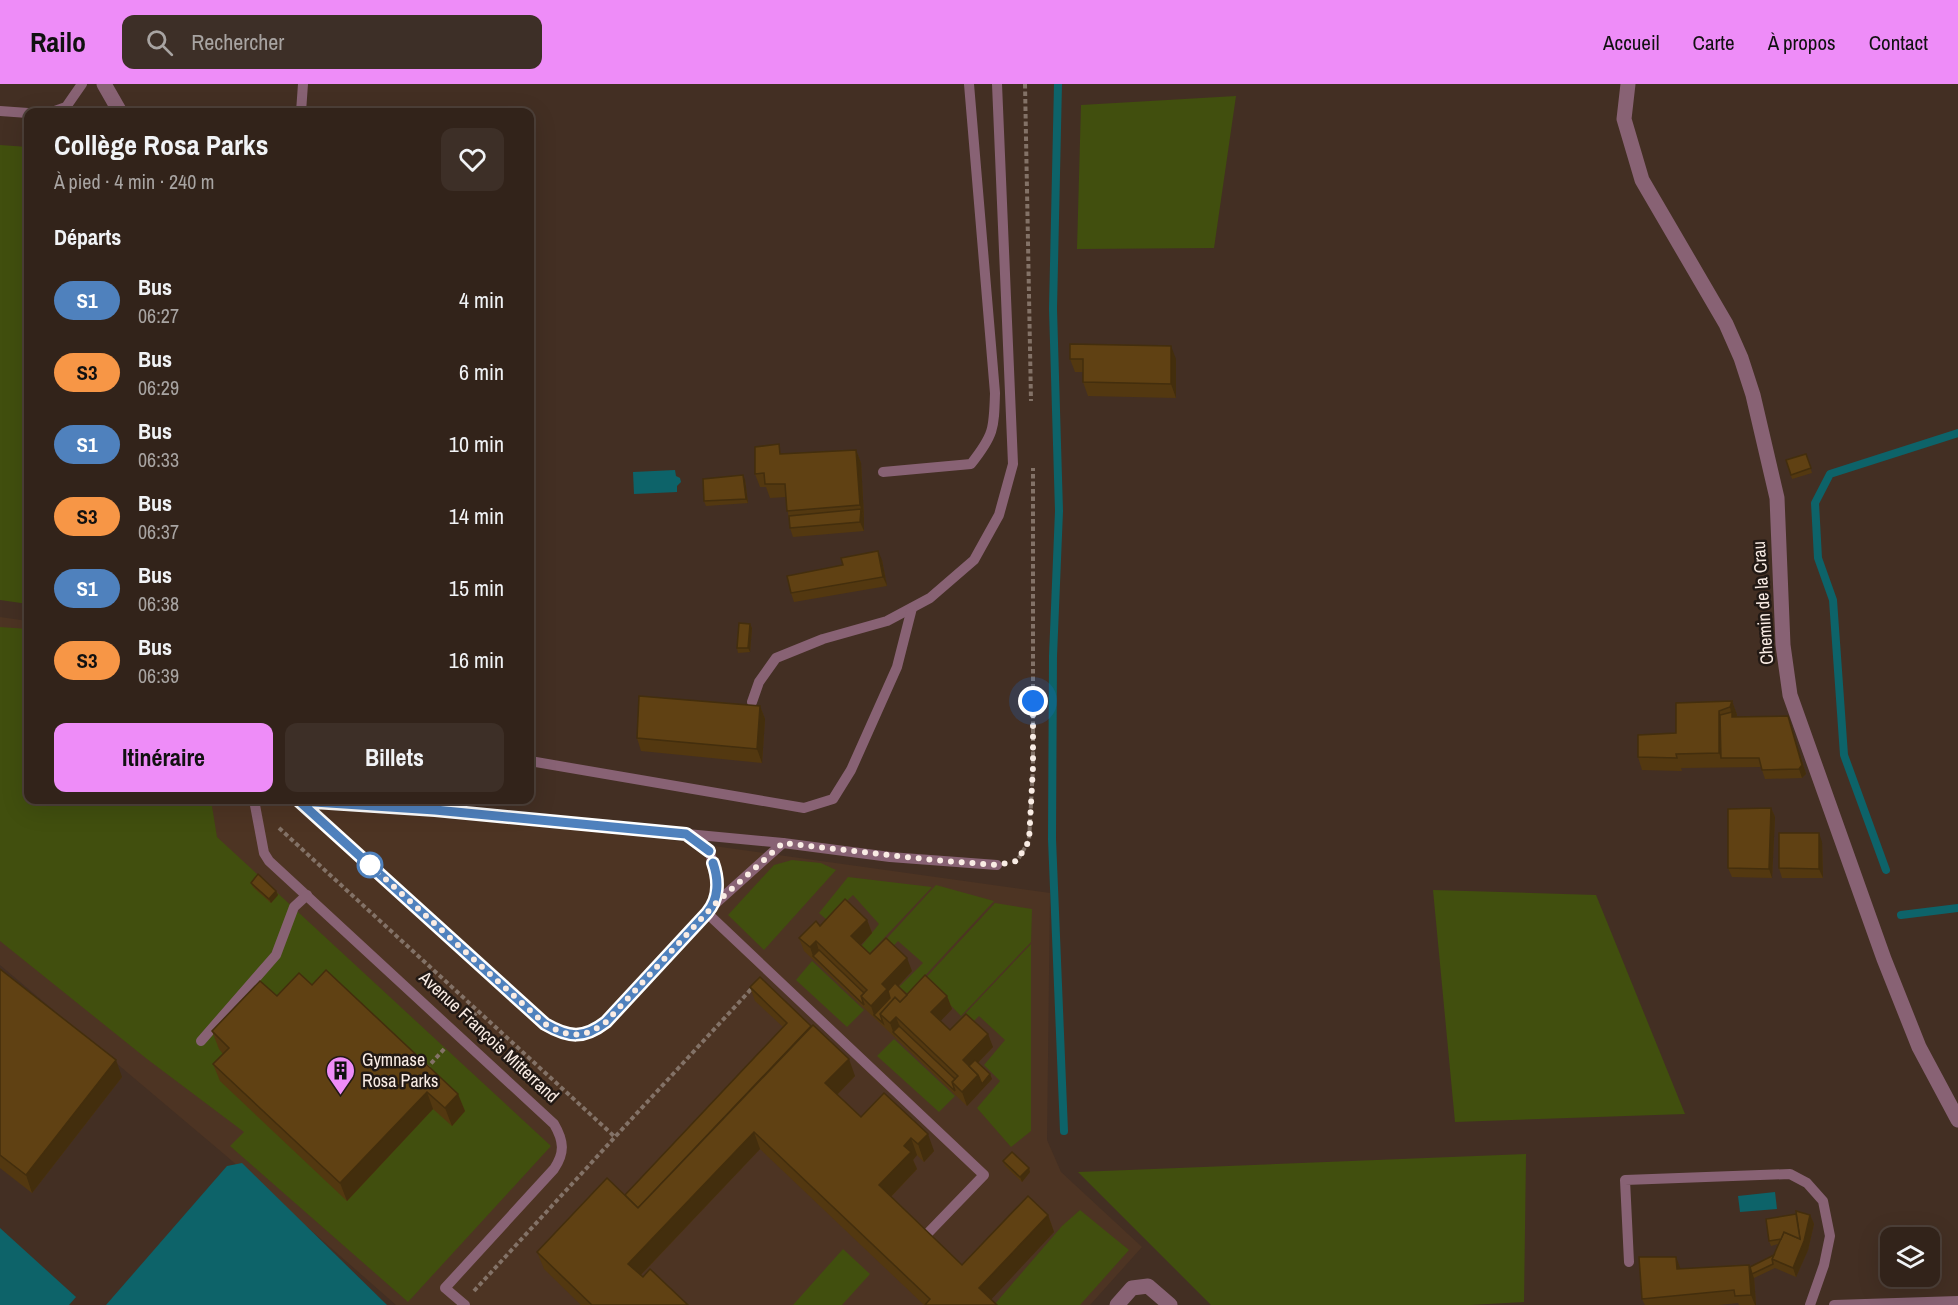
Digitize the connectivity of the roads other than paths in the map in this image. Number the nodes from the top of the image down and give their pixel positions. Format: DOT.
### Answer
graph roads {
  1 [pos="82,84"];
  2 [pos="104,84"];
  3 [pos="303,84"];
  4 [pos="969,84"];
  5 [pos="997,84"];
  6 [pos="1628,84"];
  7 [pos="63,108"];
  8 [pos="118,108"];
  9 [pos="301,108"];
  10 [pos="0,111"];
  11 [pos="24,113"];
  12 [pos="883,472"];
  13 [pos="912,608"];
  14 [pos="752,702"];
  15 [pos="534,762"];
  16 [pos="255,804"];
  17 [pos="302,804"];
  18 [pos="353,804"];
  19 [pos="686,834"];
  20 [pos="783,843"];
  21 [pos="997,865"];
  22 [pos="307,895"];
  23 [pos="715,904"];
  24 [pos="707,913"];
  25 [pos="201,1041"];
  26 [pos="1958,1120"];
  27 [pos="929,1232"];
  28 [pos="1629,1262"];
  29 [pos="467,1301"];
  30 [pos="1951,1302"];
  31 [pos="1117,1305"];
  32 [pos="1170,1305"];
  33 [pos="1810,1305"];
  34 [pos="1834,1305"];
  1 -- 7 [label="lane"];
  2 -- 8 [label="street"];
  3 -- 9 [label="lane"];
  4 -- 12 [label="lane"];
  5 -- 13 [label="lane"];
  6 -- 26 [label="street, Chemin de la Crau"];
  10 -- 11 [label="lane"];
  13 -- 14 [label="lane"];
  13 -- 15 [label="lane"];
  16 -- 22 [label="lane, Avenue François Mitterrand"];
  17 -- 24 [label="lane"];
  18 -- 19 [label="lane"];
  19 -- 20 [label="lane"];
  19 -- 23 [label="lane"];
  20 -- 21 [label="lane"];
  20 -- 23 [label="lane"];
  22 -- 25 [label="lane"];
  22 -- 29 [label="lane, Avenue François Mitterrand"];
  23 -- 24 [label="lane"];
  24 -- 27 [label="lane"];
  28 -- 33 [label="lane"];
  30 -- 34 [label="lane"];
  31 -- 32 [label="street"];
}
